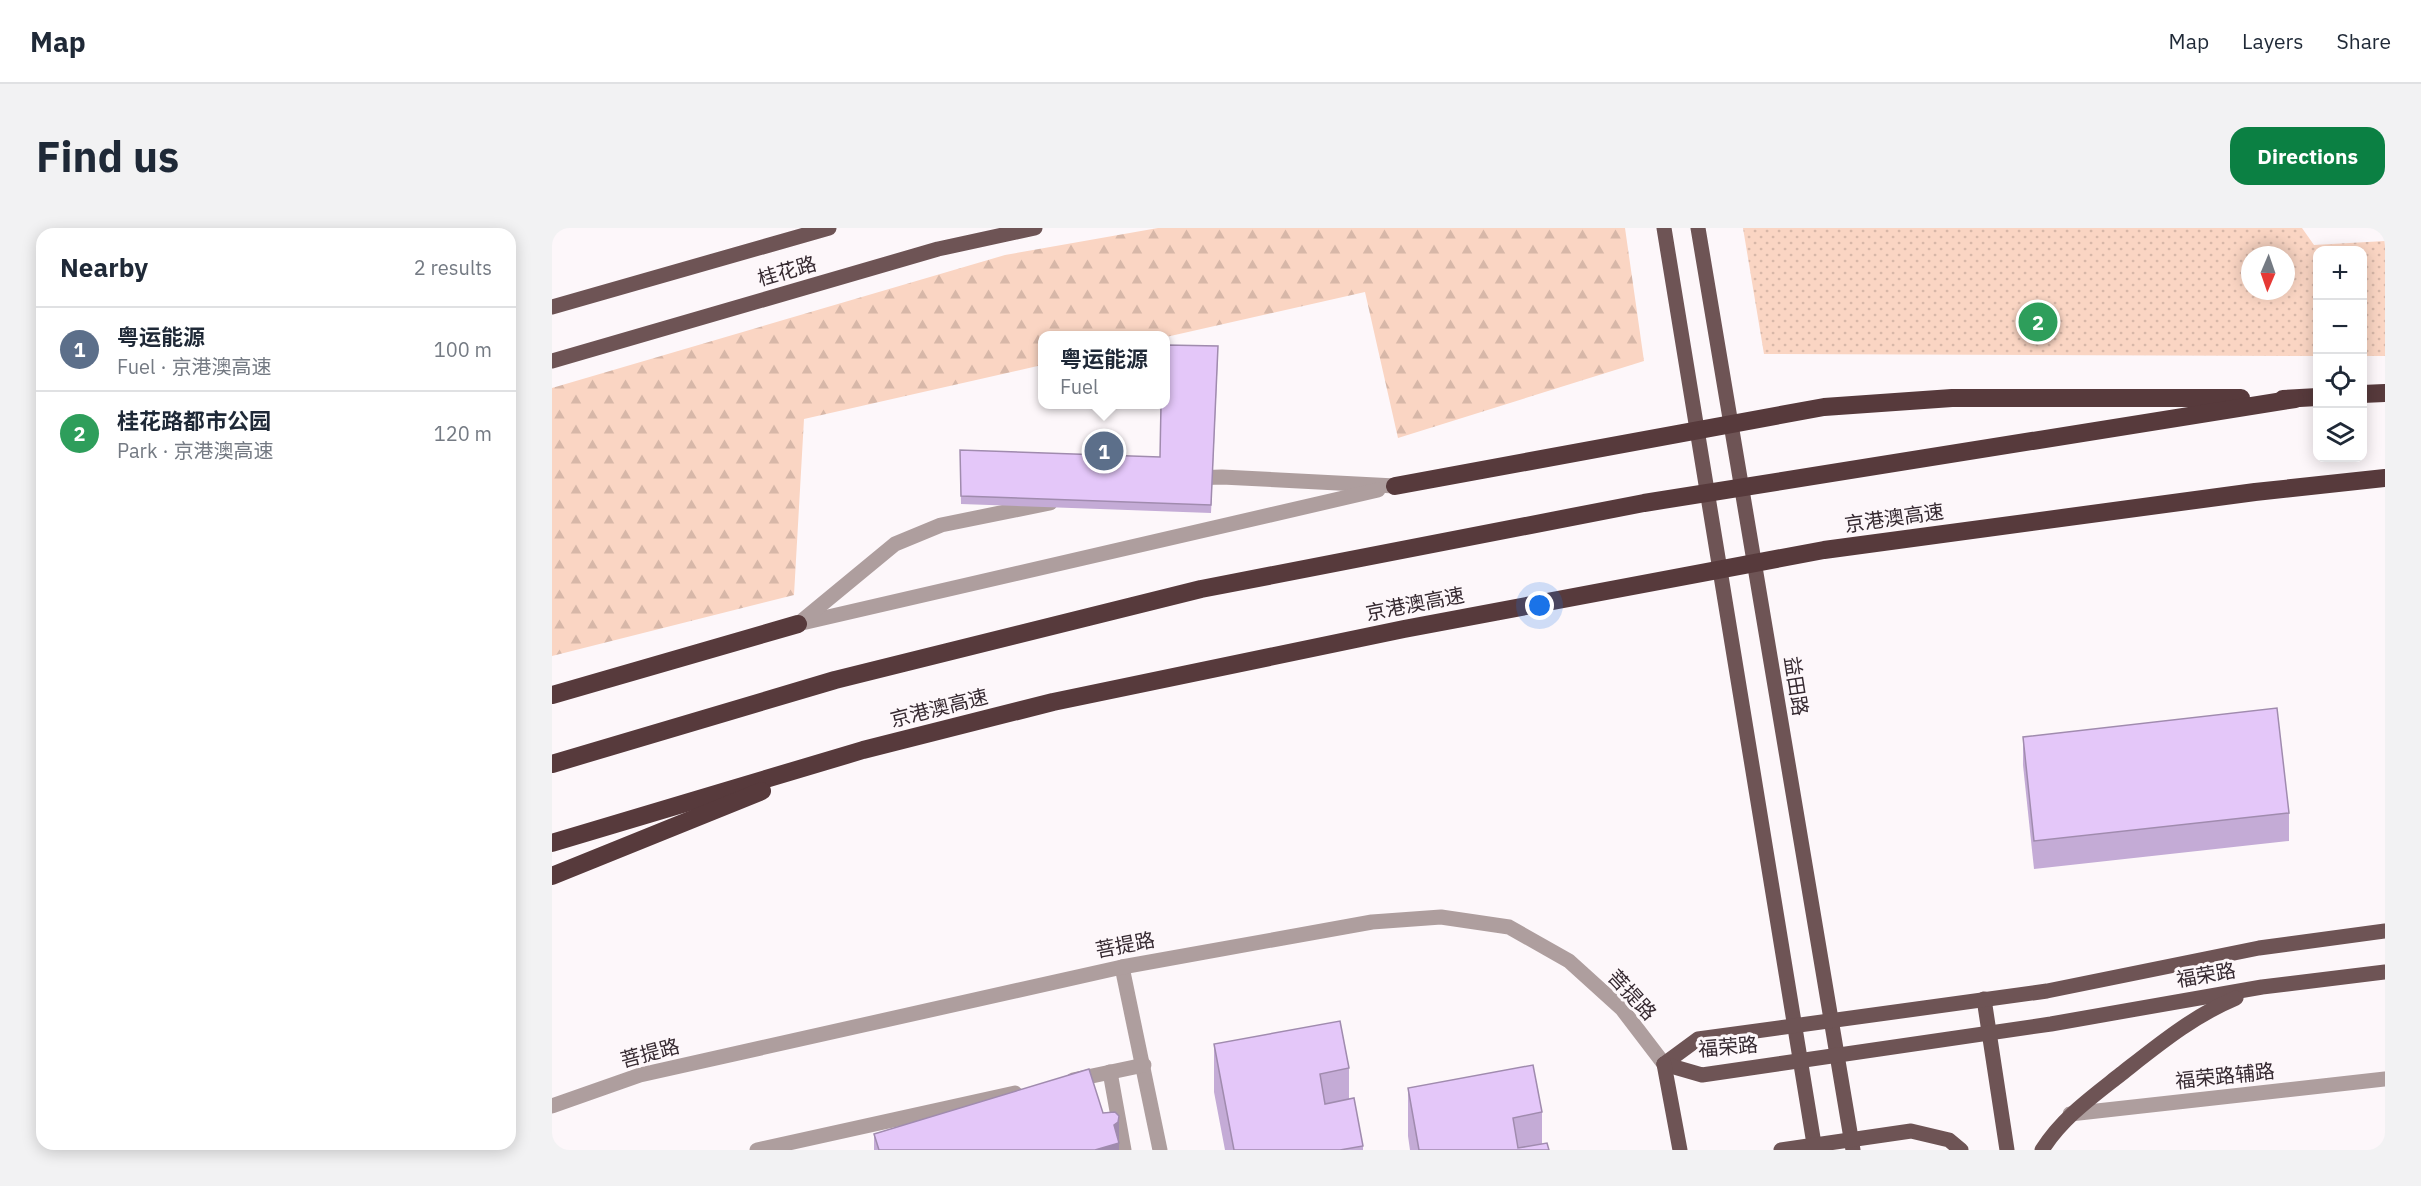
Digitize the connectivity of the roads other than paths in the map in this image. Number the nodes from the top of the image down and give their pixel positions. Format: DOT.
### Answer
graph roads {
  1 [pos="829,228"];
  2 [pos="1035,228"];
  3 [pos="1664,228"];
  4 [pos="1698,228"];
  5 [pos="1011,231"];
  6 [pos="552,307"];
  7 [pos="552,361"];
  8 [pos="2385,393"];
  9 [pos="2367,394"];
  10 [pos="2313,397"];
  11 [pos="2295,399"];
  12 [pos="2385,478"];
  13 [pos="1172,479"];
  14 [pos="1395,486"];
  15 [pos="1068,499"];
  16 [pos="798,624"];
  17 [pos="552,695"];
  18 [pos="863,750"];
  19 [pos="552,764"];
  20 [pos="552,843"];
  21 [pos="552,876"];
  22 [pos="2385,931"];
  23 [pos="1122,966"];
  24 [pos="2385,972"];
  25 [pos="2262,987"];
  26 [pos="1984,999"];
  27 [pos="1990,1033"];
  28 [pos="1664,1064"];
  29 [pos="1143,1065"];
  30 [pos="1110,1072"];
  31 [pos="2385,1079"];
  32 [pos="1053,1085"];
  33 [pos="1030,1090"];
  34 [pos="552,1106"];
  35 [pos="2070,1114"];
  36 [pos="757,1150"];
  37 [pos="1124,1150"];
  38 [pos="1160,1150"];
  39 [pos="1680,1150"];
  40 [pos="1781,1150"];
  41 [pos="1815,1150"];
  42 [pos="1853,1150"];
  43 [pos="1961,1150"];
  44 [pos="2007,1150"];
  45 [pos="2042,1150"];
  1 -- 6 [label="main road, 桂花路"];
  2 -- 5 [label="main road, 桂花路"];
  3 -- 41 [label="main road"];
  4 -- 42 [label="main road, 益田路"];
  5 -- 7 [label="main road, 桂花路"];
  8 -- 9 [label="highway"];
  10 -- 11 [label="highway"];
  11 -- 14 [label="highway"];
  11 -- 19 [label="highway"];
  12 -- 18 [label="highway, 京港澳高速"];
  13 -- 14 [label="street"];
  14 -- 16 [label="street"];
  15 -- 16 [label="street"];
  16 -- 17 [label="highway"];
  18 -- 20 [label="highway, 京港澳高速"];
  18 -- 21 [label="highway"];
  22 -- 26 [label="main road, 福荣路"];
  23 -- 28 [label="street, 菩提路"];
  23 -- 29 [label="street"];
  23 -- 34 [label="street, 菩提路"];
  24 -- 25 [label="main road, 福荣路"];
  25 -- 27 [label="main road, 福荣路"];
  25 -- 35 [label="main road"];
  26 -- 27 [label="main road"];
  26 -- 28 [label="main road, 福荣路"];
  27 -- 28 [label="main road, 福荣路"];
  27 -- 44 [label="main road"];
  28 -- 39 [label="main road"];
  29 -- 30 [label="street"];
  29 -- 38 [label="street"];
  30 -- 32 [label="street"];
  30 -- 37 [label="street"];
  31 -- 35 [label="street, 福荣路辅路"];
  33 -- 36 [label="street"];
  35 -- 45 [label="main road"];
  40 -- 43 [label="main road"];
}
